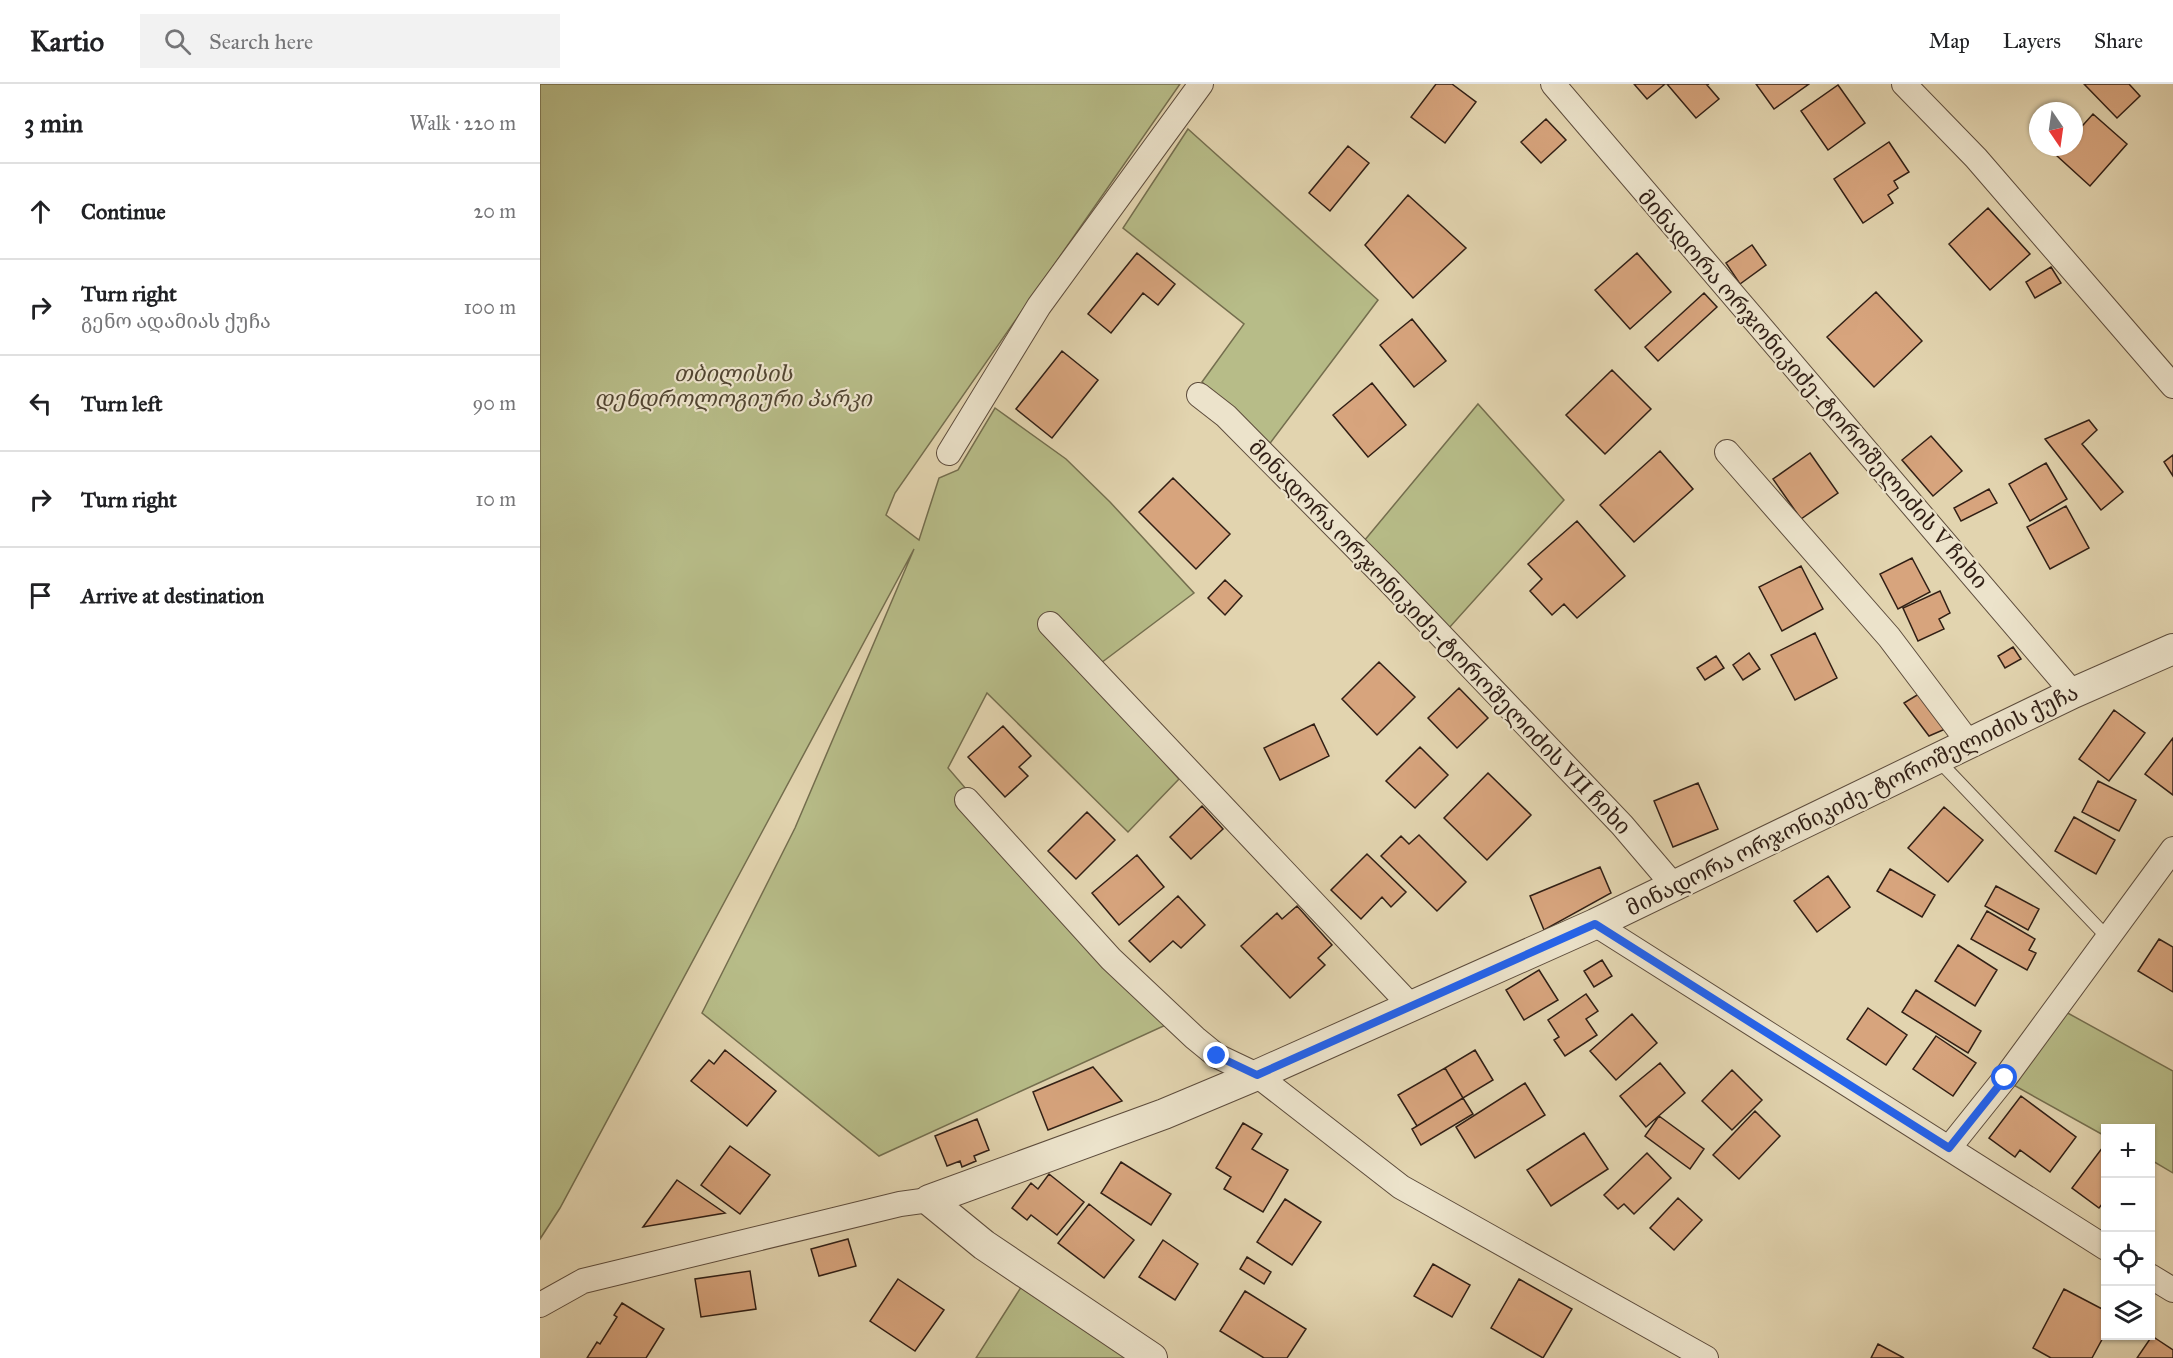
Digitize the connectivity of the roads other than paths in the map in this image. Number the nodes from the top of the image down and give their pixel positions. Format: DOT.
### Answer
graph roads {
  1 [pos="1201,84"];
  2 [pos="1552,84"];
  3 [pos="1904,84"];
  4 [pos="2173,386"];
  5 [pos="1199,394"];
  6 [pos="1727,452"];
  7 [pos="950,453"];
  8 [pos="1050,624"];
  9 [pos="2173,649"];
  10 [pos="2073,693"];
  11 [pos="1969,743"];
  12 [pos="1938,760"];
  13 [pos="967,800"];
  14 [pos="2173,849"];
  15 [pos="1674,886"];
  16 [pos="1595,924"];
  17 [pos="2108,938"];
  18 [pos="1410,1005"];
  19 [pos="1257,1075"];
  20 [pos="1949,1148"];
  21 [pos="929,1200"];
  22 [pos="2101,1245"];
  23 [pos="2155,1279"];
  24 [pos="2173,1290"];
  25 [pos="540,1305"];
  26 [pos="1152,1358"];
  27 [pos="1706,1358"];
  1 -- 7 [label="street"];
  2 -- 10 [label="street, მინადორა ორჯონიკიძე-ტოროშელიძის V ჩიხი"];
  3 -- 4 [label="street"];
  5 -- 15 [label="street, მინადორა ორჯონიკიძე-ტოროშელიძის VII ჩიხი"];
  6 -- 11 [label="street"];
  8 -- 18 [label="street"];
  9 -- 10 [label="street, მინადორა ორჯონიკიძე-ტოროშელიძის ქუჩა"];
  10 -- 11 [label="street, მინადორა ორჯონიკიძე-ტოროშელიძის ქუჩა"];
  11 -- 12 [label="street, მინადორა ორჯონიკიძე-ტოროშელიძის ქუჩა"];
  12 -- 15 [label="street, მინადორა ორჯონიკიძე-ტოროშელიძის ქუჩა"];
  12 -- 17 [label="lane"];
  13 -- 19 [label="street"];
  14 -- 17 [label="street"];
  15 -- 16 [label="street, მინადორა ორჯონიკიძე-ტოროშელიძის ქუჩა"];
  16 -- 18 [label="street, მინადორა ორჯონიკიძე-ტოროშელიძის ქუჩა"];
  16 -- 20 [label="street"];
  17 -- 20 [label="street"];
  18 -- 19 [label="street, მინადორა ორჯონიკიძე-ტოროშელიძის ქუჩა"];
  19 -- 21 [label="street, მინადორა ორჯონიკიძე-ტოროშელიძის ქუჩა"];
  19 -- 27 [label="street"];
  20 -- 22 [label="street"];
  21 -- 25 [label="street, მინადორა ორჯონიკიძე-ტოროშელიძის ქუჩა"];
  21 -- 26 [label="street"];
  23 -- 24 [label="street"];
}
